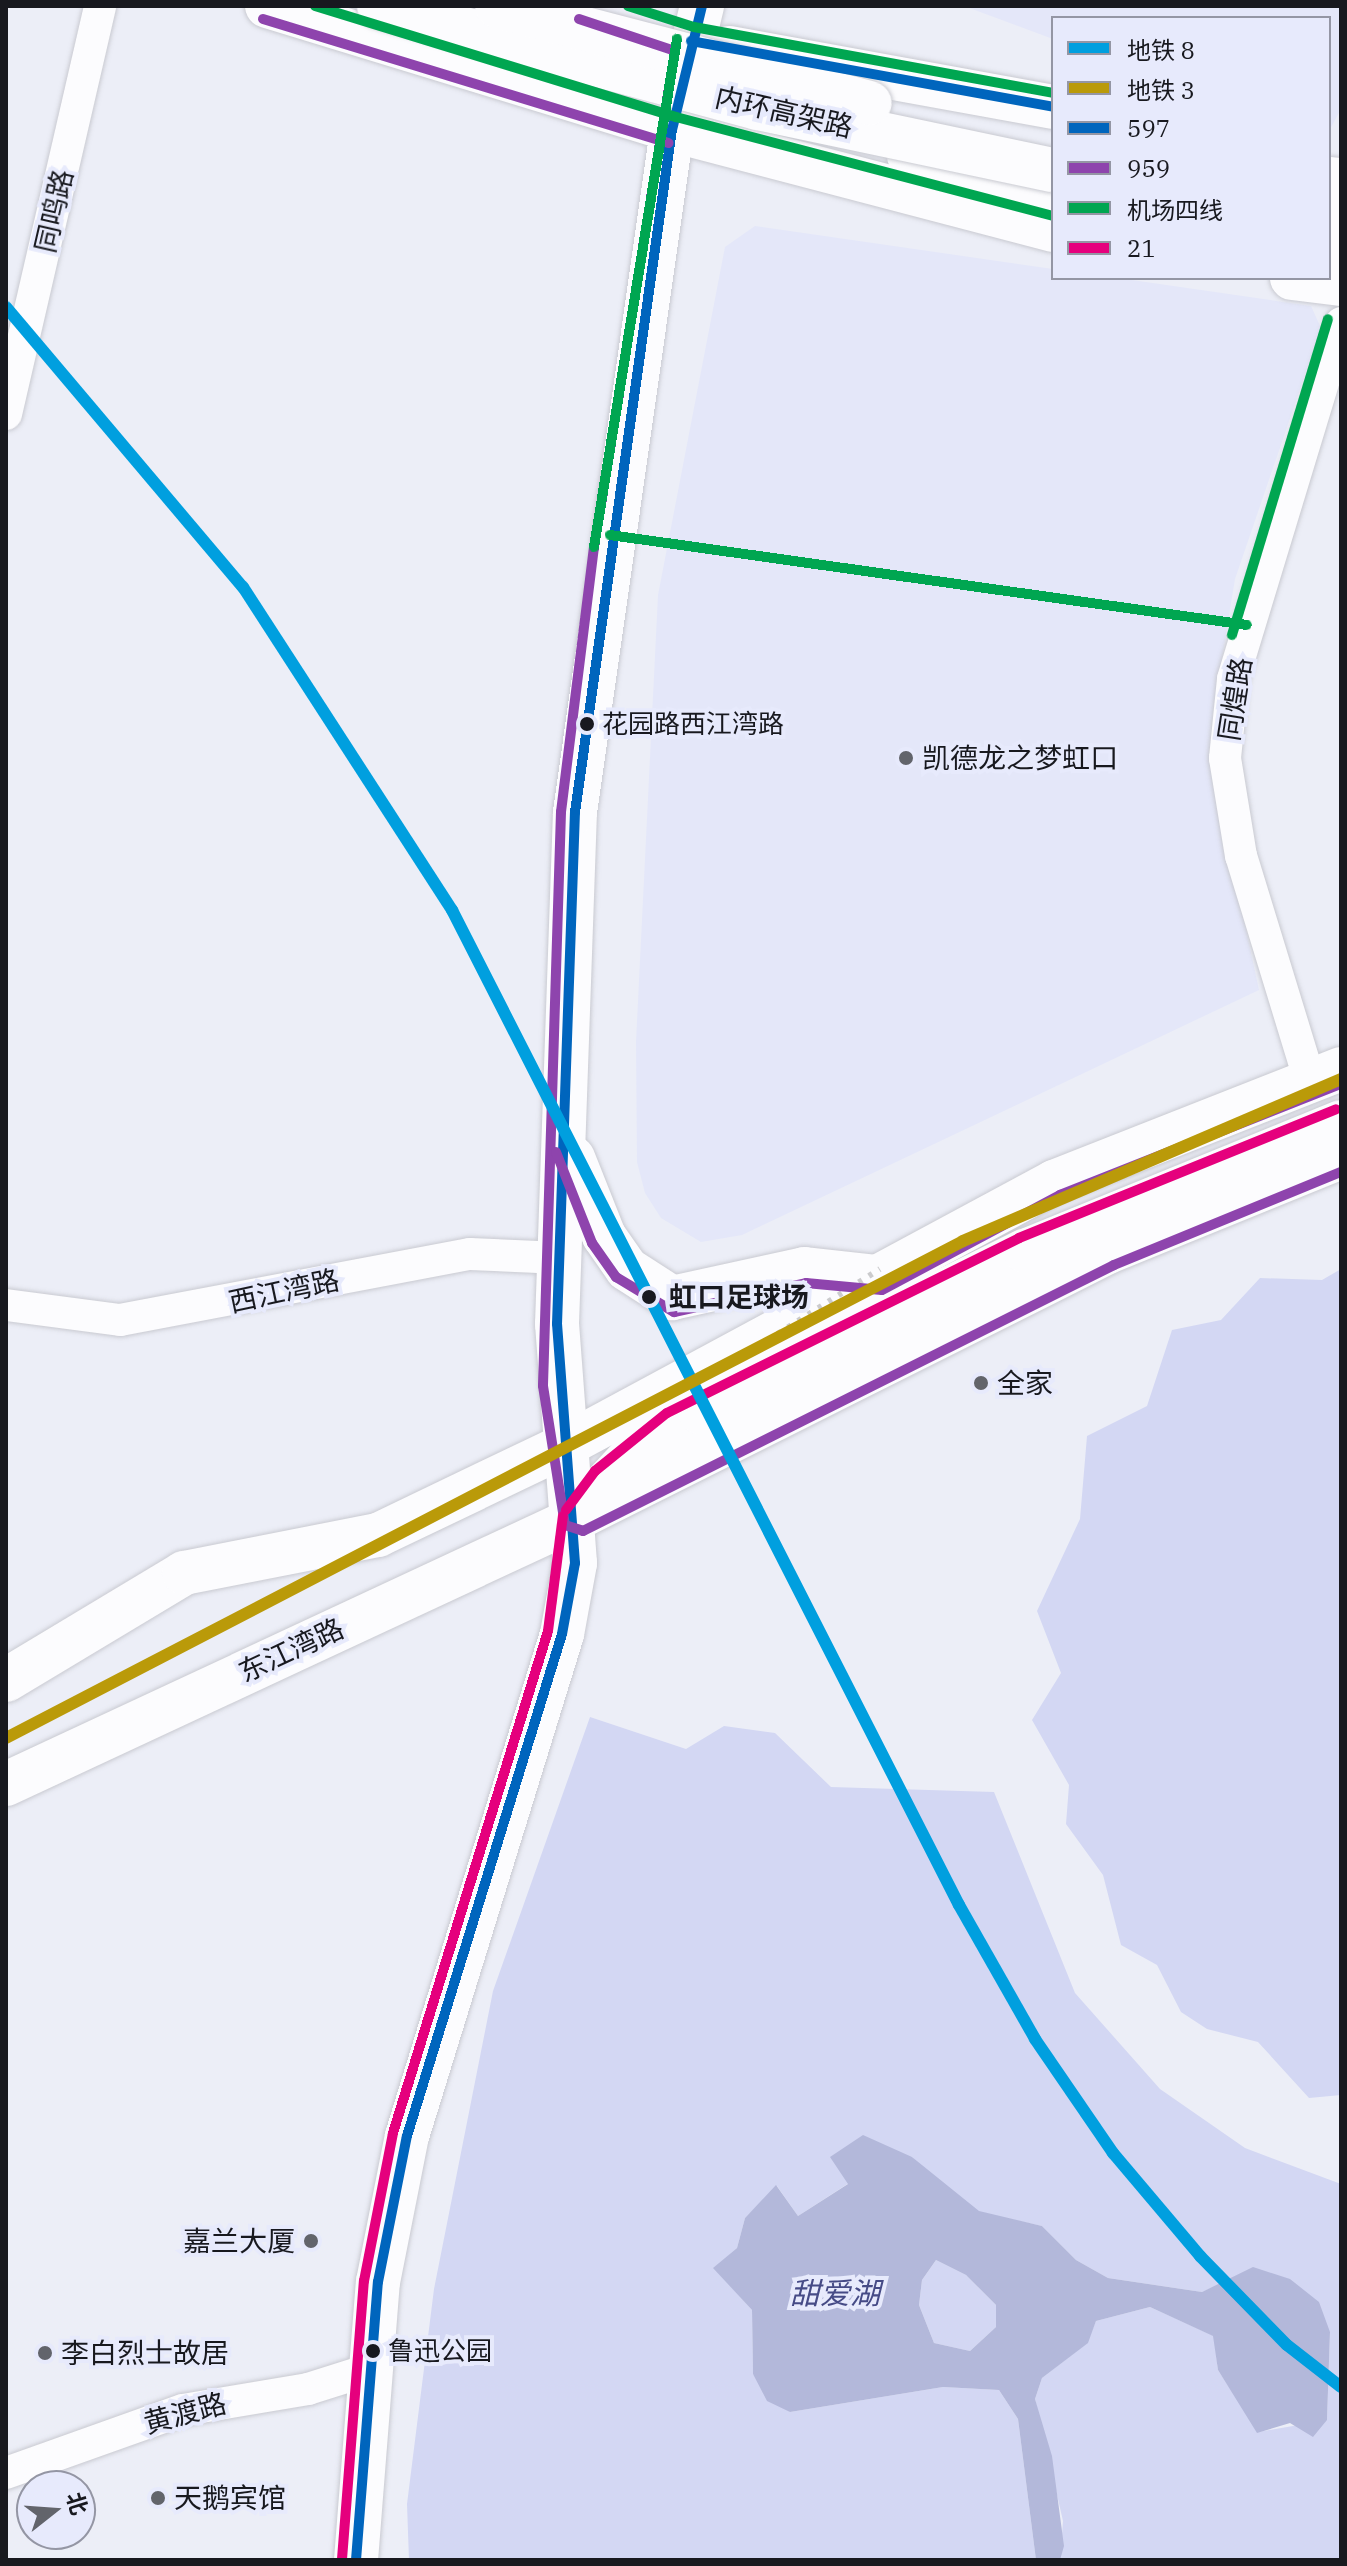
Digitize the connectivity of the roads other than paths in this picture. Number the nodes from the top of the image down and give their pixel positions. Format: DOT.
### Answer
graph roads {
  1 [pos="100,6"];
  2 [pos="267,6"];
  3 [pos="379,6"];
  4 [pos="497,6"];
  5 [pos="583,6"];
  6 [pos="696,24"];
  7 [pos="1051,107"];
  8 [pos="758,108"];
  9 [pos="672,130"];
  10 [pos="1051,140"];
  11 [pos="1051,170"];
  12 [pos="1051,199"];
  13 [pos="1051,229"];
  14 [pos="1308,280"];
  15 [pos="1341,284"];
  16 [pos="1341,323"];
  17 [pos="15,344"];
  18 [pos="6,414"];
  19 [pos="1325,1073"];
  20 [pos="1341,1122"];
  21 [pos="568,1144"];
  22 [pos="1341,1157"];
  23 [pos="561,1258"];
  24 [pos="878,1277"];
  25 [pos="6,1305"];
  26 [pos="564,1446"];
  27 [pos="577,1518"];
  28 [pos="6,1680"];
  29 [pos="6,1784"];
  30 [pos="368,2370"];
  31 [pos="6,2473"];
  32 [pos="350,2556"];
  1 -- 17 [label="street, 同鸣路"];
  2 -- 9 [label="main road"];
  3 -- 8 [label="main road, 内环高架路, bridge"];
  4 -- 10 [label="main road, 内环高架路, bridge"];
  5 -- 6 [label="main road"];
  6 -- 7 [label="main road"];
  6 -- 9 [label="main road"];
  8 -- 11 [label="main road, 内环高架路, bridge"];
  8 -- 12 [label="main road, bridge"];
  9 -- 13 [label="main road"];
  9 -- 21 [label="main road"];
  14 -- 15 [label="main road"];
  16 -- 19 [label="street, 同煌路"];
  17 -- 18 [label="street, 同鸣路"];
  19 -- 24 [label="main road"];
  20 -- 27 [label="main road, 东江湾路"];
  21 -- 23 [label="main road"];
  21 -- 24 [label="main road"];
  22 -- 27 [label="main road, 东江湾路"];
  23 -- 25 [label="street, 西江湾路"];
  23 -- 26 [label="main road"];
  24 -- 26 [label="main road"];
  26 -- 27 [label="main road"];
  26 -- 28 [label="main road"];
  27 -- 29 [label="main road, 东江湾路"];
  27 -- 30 [label="main road"];
  30 -- 31 [label="street, 黄渡路"];
  30 -- 32 [label="main road"];
}
